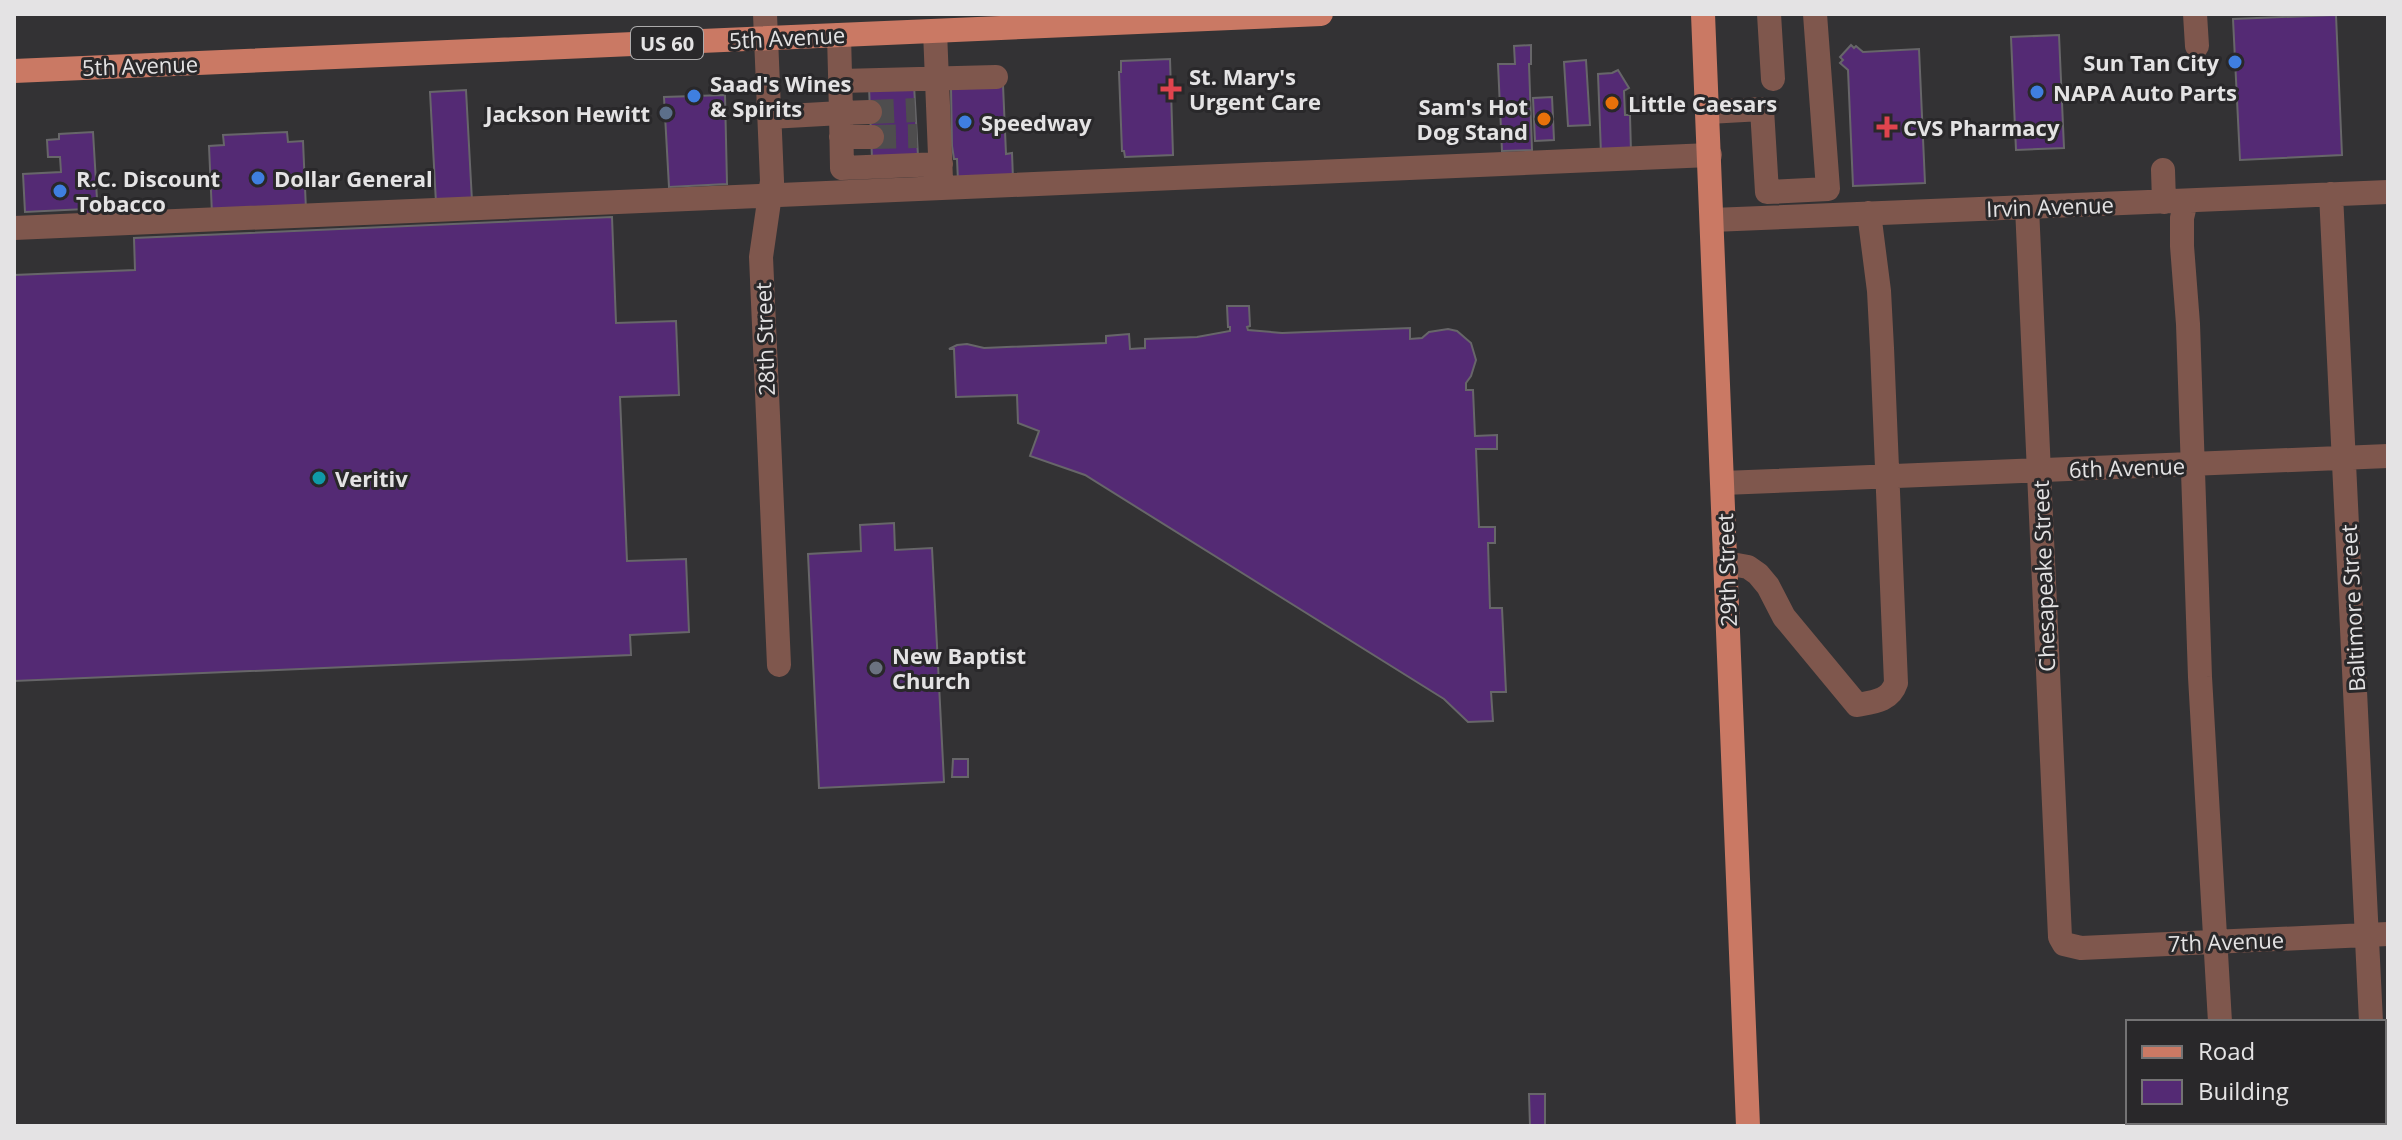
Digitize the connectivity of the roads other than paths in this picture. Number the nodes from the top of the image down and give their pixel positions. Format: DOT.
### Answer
graph roads {
  1 [pos="1321,14"];
  2 [pos="1703,14"];
  3 [pos="1769,14"];
  4 [pos="1815,14"];
  5 [pos="2195,14"];
  6 [pos="766,26"];
  7 [pos="935,31"];
  8 [pos="839,35"];
  9 [pos="2197,46"];
  10 [pos="14,71"];
  11 [pos="996,77"];
  12 [pos="938,79"];
  13 [pos="1773,79"];
  14 [pos="841,81"];
  15 [pos="870,112"];
  16 [pos="1708,112"];
  17 [pos="841,113"];
  18 [pos="770,117"];
  19 [pos="841,137"];
  20 [pos="872,137"];
  21 [pos="1710,155"];
  22 [pos="849,168"];
  23 [pos="2163,170"];
  24 [pos="941,176"];
  25 [pos="1799,190"];
  26 [pos="851,192"];
  27 [pos="2388,192"];
  28 [pos="2331,194"];
  29 [pos="770,196"];
  30 [pos="2175,201"];
  31 [pos="2027,207"];
  32 [pos="1869,213"];
  33 [pos="1800,216"];
  34 [pos="1712,220"];
  35 [pos="14,228"];
  36 [pos="2388,456"];
  37 [pos="2345,457"];
  38 [pos="2192,465"];
  39 [pos="2039,471"];
  40 [pos="1889,477"];
  41 [pos="1723,483"];
  42 [pos="1726,563"];
  43 [pos="779,665"];
  44 [pos="2378,935"];
  45 [pos="2216,941"];
  46 [pos="2064,944"];
  47 [pos="2220,1020"];
  48 [pos="2371,1020"];
  49 [pos="1748,1126"];
  1 -- 7 [label="main road, 5th Avenue / US 60"];
  2 -- 16 [label="main road, 29th Street"];
  3 -- 13 [label="street"];
  4 -- 25 [label="street"];
  5 -- 9 [label="street"];
  6 -- 8 [label="main road, 5th Avenue / US 60"];
  6 -- 10 [label="main road, 5th Avenue / US 60"];
  6 -- 18 [label="street, 28th Street"];
  7 -- 8 [label="main road, 5th Avenue / US 60"];
  7 -- 12 [label="street"];
  8 -- 14 [label="street"];
  11 -- 12 [label="street"];
  12 -- 14 [label="street"];
  12 -- 24 [label="street"];
  14 -- 17 [label="street"];
  15 -- 17 [label="street"];
  16 -- 21 [label="main road, 29th Street"];
  16 -- 25 [label="street"];
  17 -- 18 [label="street"];
  17 -- 19 [label="street"];
  18 -- 29 [label="street, 28th Street"];
  19 -- 20 [label="street"];
  19 -- 22 [label="street"];
  21 -- 24 [label="street"];
  21 -- 34 [label="main road, 29th Street"];
  22 -- 24 [label="street"];
  22 -- 26 [label="street"];
  23 -- 30 [label="street"];
  24 -- 26 [label="street"];
  25 -- 33 [label="street"];
  26 -- 29 [label="street"];
  27 -- 28 [label="street, Irvin Avenue"];
  28 -- 30 [label="street, Irvin Avenue"];
  28 -- 37 [label="street, Baltimore Street"];
  29 -- 35 [label="street"];
  29 -- 43 [label="street, 28th Street"];
  30 -- 31 [label="street, Irvin Avenue"];
  30 -- 38 [label="street"];
  31 -- 32 [label="street, Irvin Avenue"];
  31 -- 39 [label="street, Chesapeake Street"];
  32 -- 33 [label="street, Irvin Avenue"];
  32 -- 40 [label="street"];
  33 -- 34 [label="street, Irvin Avenue"];
  34 -- 41 [label="main road, 29th Street"];
  36 -- 37 [label="street, 6th Avenue"];
  37 -- 38 [label="street, 6th Avenue"];
  37 -- 44 [label="street, Baltimore Street"];
  38 -- 39 [label="street, 6th Avenue"];
  38 -- 45 [label="street"];
  39 -- 40 [label="street, 6th Avenue"];
  39 -- 46 [label="street, Chesapeake Street"];
  40 -- 41 [label="street, 6th Avenue"];
  40 -- 42 [label="street"];
  41 -- 42 [label="main road, 29th Street"];
  42 -- 49 [label="main road, 29th Street"];
  44 -- 45 [label="street, 7th Avenue"];
  44 -- 48 [label="street, Baltimore Street"];
  45 -- 46 [label="street, 7th Avenue"];
  45 -- 47 [label="street"];
}
